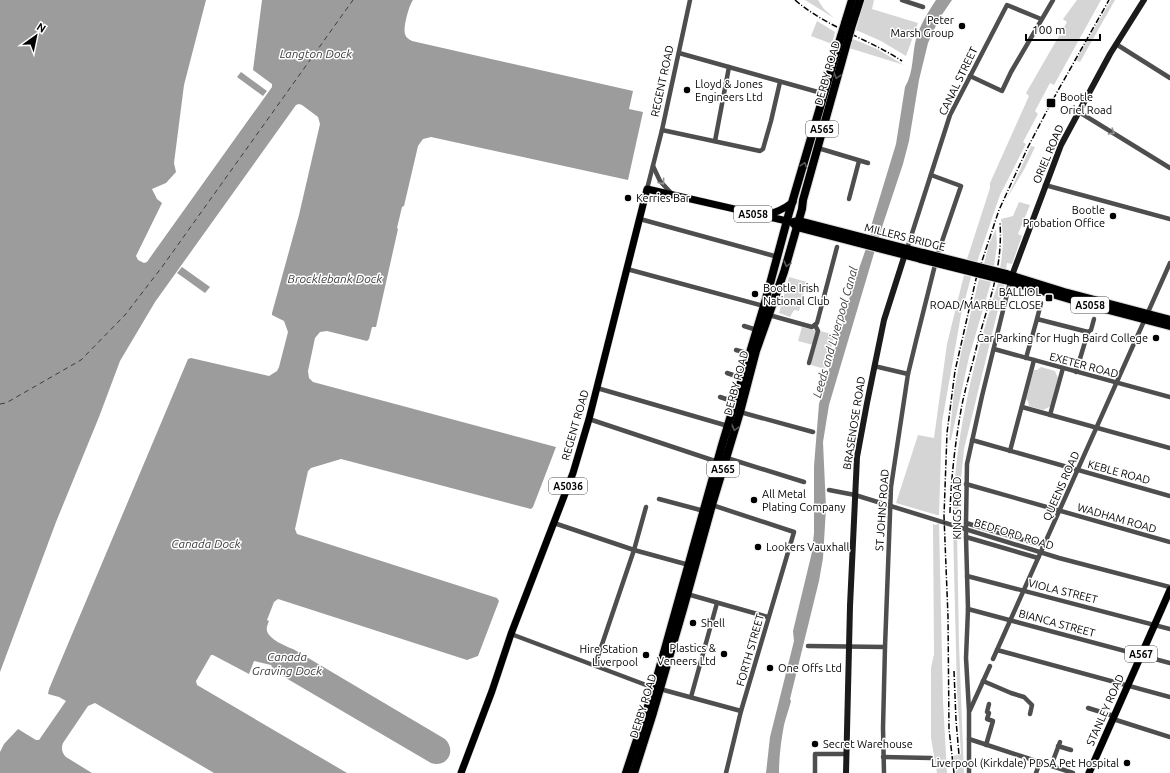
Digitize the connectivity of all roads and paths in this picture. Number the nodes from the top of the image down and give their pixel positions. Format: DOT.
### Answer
graph roads {
  1 [pos="690,0"];
  2 [pos="852,0"];
  3 [pos="860,0"];
  4 [pos="902,0"];
  5 [pos="1054,0"];
  6 [pos="1144,0"];
  7 [pos="923,7"];
  8 [pos="1042,19"];
  9 [pos="848,24"];
  10 [pos="845,38"];
  11 [pos="1116,44"];
  12 [pos="679,53"];
  13 [pos="729,67"];
  14 [pos="970,76"];
  15 [pos="1170,78"];
  16 [pos="780,82"];
  17 [pos="825,94"];
  18 [pos="1079,112"];
  19 [pos="662,130"];
  20 [pos="715,141"];
  21 [pos="818,148"];
  22 [pos="860,161"];
  23 [pos="868,163"];
  24 [pos="653,166"];
  25 [pos="1170,168"];
  26 [pos="931,175"];
  27 [pos="1045,185"];
  28 [pos="648,189"];
  29 [pos="674,196"];
  30 [pos="849,199"];
  31 [pos="792,202"];
  32 [pos="761,215"];
  33 [pos="640,219"];
  34 [pos="1170,219"];
  35 [pos="794,223"];
  36 [pos="837,247"];
  37 [pos="903,251"];
  38 [pos="778,257"];
  39 [pos="1170,262"];
  40 [pos="627,268"];
  41 [pos="1008,278"];
  42 [pos="1041,303"];
  43 [pos="764,306"];
  44 [pos="769,315"];
  45 [pos="796,315"];
  46 [pos="1146,317"];
  47 [pos="1037,319"];
  48 [pos="1094,319"];
  49 [pos="1170,320"];
  50 [pos="794,321"];
  51 [pos="814,325"];
  52 [pos="744,326"];
  53 [pos="1170,326"];
  54 [pos="757,330"];
  55 [pos="1088,332"];
  56 [pos="994,349"];
  57 [pos="736,350"];
  58 [pos="750,354"];
  59 [pos="1026,358"];
  60 [pos="1034,360"];
  61 [pos="809,363"];
  62 [pos="874,366"];
  63 [pos="1063,368"];
  64 [pos="1076,372"];
  65 [pos="727,374"];
  66 [pos="908,374"];
  67 [pos="742,378"];
  68 [pos="1117,383"];
  69 [pos="597,388"];
  70 [pos="720,397"];
  71 [pos="1170,397"];
  72 [pos="735,402"];
  73 [pos="1022,407"];
  74 [pos="740,412"];
  75 [pos="1050,415"];
  76 [pos="590,419"];
  77 [pos="728,426"];
  78 [pos="1097,428"];
  79 [pos="813,432"];
  80 [pos="972,440"];
  81 [pos="1170,448"];
  82 [pos="1010,451"];
  83 [pos="727,458"];
  84 [pos="718,462"];
  85 [pos="1078,470"];
  86 [pos="804,482"];
  87 [pos="966,484"];
  88 [pos="829,490"];
  89 [pos="855,495"];
  90 [pos="1170,496"];
  91 [pos="659,499"];
  92 [pos="712,505"];
  93 [pos="890,506"];
  94 [pos="646,507"];
  95 [pos="1060,510"];
  96 [pos="704,511"];
  97 [pos="554,523"];
  98 [pos="966,523"];
  99 [pos="966,537"];
  100 [pos="1170,542"];
  101 [pos="1044,546"];
  102 [pos="634,550"];
  103 [pos="1041,552"];
  104 [pos="1038,558"];
  105 [pos="689,565"];
  106 [pos="967,576"];
  107 [pos="1170,588"];
  108 [pos="1024,590"];
  109 [pos="687,594"];
  110 [pos="717,603"];
  111 [pos="968,609"];
  112 [pos="768,617"];
  113 [pos="1010,620"];
  114 [pos="1155,624"];
  115 [pos="1170,629"];
  116 [pos="511,634"];
  117 [pos="808,646"];
  118 [pos="849,646"];
  119 [pos="884,647"];
  120 [pos="997,650"];
  121 [pos="1141,654"];
  122 [pos="993,659"];
  123 [pos="1170,663"];
  124 [pos="594,665"];
  125 [pos="990,666"];
  126 [pos="983,681"];
  127 [pos="1128,685"];
  128 [pos="657,688"];
  129 [pos="691,696"];
  130 [pos="1170,697"];
  131 [pos="989,704"];
  132 [pos="1088,708"];
  133 [pos="741,710"];
  134 [pos="970,711"];
  135 [pos="1030,714"];
  136 [pos="1114,718"];
  137 [pos="1170,737"];
  138 [pos="969,739"];
  139 [pos="986,745"];
  140 [pos="1071,750"];
  141 [pos="846,754"];
  142 [pos="883,757"];
  143 [pos="932,758"];
  144 [pos="1040,762"];
  145 [pos="1051,766"];
  146 [pos="970,772"];
  147 [pos="461,773"];
  148 [pos="626,773"];
  149 [pos="634,773"];
  150 [pos="726,773"];
  151 [pos="815,773"];
  152 [pos="846,773"];
  153 [pos="884,773"];
  154 [pos="1036,773"];
  155 [pos="1073,773"];
  156 [pos="1089,773"];
  1 -- 12 [label="street, REGENT ROAD"];
  2 -- 9 [label="highway, DERBY ROAD / A565"];
  3 -- 9 [label="highway, DERBY ROAD / A565"];
  4 -- 7 [label="street"];
  5 -- 8 [label="street"];
  6 -- 11 [label="main road, ORIEL ROAD"];
  8 -- 14 [label="street, CANAL STREET"];
  8 -- 14 [label="street"];
  9 -- 10 [label="highway, DERBY ROAD / A565, bridge"];
  10 -- 17 [label="highway, DERBY ROAD / A565"];
  10 -- 21 [label="highway, DERBY ROAD / A565, one-way"];
  11 -- 15 [label="street"];
  11 -- 18 [label="main road, ORIEL ROAD"];
  12 -- 13 [label="street"];
  12 -- 19 [label="street, REGENT ROAD"];
  13 -- 16 [label="street"];
  13 -- 20 [label="street"];
  14 -- 26 [label="street, CANAL STREET"];
  16 -- 17 [label="street"];
  16 -- 20 [label="street"];
  31 -- 17 [label="highway, DERBY ROAD / A565, one-way"];
  18 -- 25 [label="street, one-way"];
  18 -- 27 [label="main road, ORIEL ROAD"];
  19 -- 20 [label="street"];
  19 -- 24 [label="street, REGENT ROAD"];
  21 -- 22 [label="street"];
  21 -- 35 [label="highway, DERBY ROAD / A565"];
  22 -- 23 [label="street"];
  22 -- 30 [label="street"];
  24 -- 28 [label="street, REGENT ROAD"];
  24 -- 29 [label="street, one-way"];
  26 -- 37 [label="street, CANAL STREET"];
  26 -- 66 [label="street, ST JOHNS ROAD"];
  27 -- 34 [label="street"];
  27 -- 41 [label="main road, ORIEL ROAD"];
  28 -- 29 [label="main road, MILLERS BRIDGE / A5058"];
  28 -- 33 [label="main road, REGENT ROAD / A5036"];
  29 -- 32 [label="main road, MILLERS BRIDGE / A5058"];
  31 -- 32 [label="main road"];
  31 -- 35 [label="highway, DERBY ROAD / A565"];
  32 -- 35 [label="main road, MILLERS BRIDGE / A5058"];
  33 -- 38 [label="street"];
  33 -- 40 [label="main road, REGENT ROAD / A5036"];
  35 -- 37 [label="highway, MILLERS BRIDGE / A5058"];
  35 -- 38 [label="highway, DERBY ROAD / A565"];
  35 -- 44 [label="highway, DERBY ROAD / A565, one-way"];
  36 -- 51 [label="street"];
  37 -- 41 [label="highway, MILLERS BRIDGE / A5058, bridge"];
  37 -- 62 [label="main road, BRASENOSE ROAD"];
  38 -- 43 [label="highway, DERBY ROAD / A565"];
  39 -- 46 [label="street, QUEENS ROAD"];
  40 -- 43 [label="street"];
  40 -- 69 [label="main road, REGENT ROAD / A5036"];
  41 -- 46 [label="highway, A5058"];
  41 -- 56 [label="street, KINGS ROAD"];
  42 -- 47 [label="street"];
  43 -- 54 [label="highway, DERBY ROAD / A565"];
  44 -- 50 [label="street"];
  44 -- 74 [label="highway, DERBY ROAD / A565"];
  45 -- 50 [label="street"];
  46 -- 49 [label="highway, A5058"];
  46 -- 53 [label="highway, A5058"];
  46 -- 68 [label="street, QUEENS ROAD"];
  47 -- 55 [label="street"];
  47 -- 59 [label="street"];
  48 -- 55 [label="street"];
  50 -- 51 [label="street"];
  51 -- 61 [label="street"];
  52 -- 54 [label="street"];
  54 -- 58 [label="highway, DERBY ROAD / A565"];
  55 -- 64 [label="street"];
  56 -- 59 [label="street, EXETER ROAD"];
  56 -- 80 [label="street, KINGS ROAD"];
  57 -- 58 [label="street"];
  58 -- 67 [label="highway, DERBY ROAD / A565"];
  59 -- 60 [label="street, EXETER ROAD"];
  60 -- 63 [label="street, EXETER ROAD"];
  60 -- 73 [label="street"];
  62 -- 66 [label="street"];
  62 -- 89 [label="main road, BRASENOSE ROAD"];
  63 -- 64 [label="street, EXETER ROAD"];
  63 -- 75 [label="street"];
  64 -- 68 [label="street, EXETER ROAD"];
  65 -- 67 [label="street"];
  66 -- 93 [label="street, ST JOHNS ROAD"];
  67 -- 72 [label="highway, DERBY ROAD / A565"];
  68 -- 71 [label="street, EXETER ROAD"];
  68 -- 78 [label="street, QUEENS ROAD"];
  69 -- 76 [label="main road, REGENT ROAD / A5036"];
  69 -- 77 [label="street"];
  70 -- 72 [label="street"];
  72 -- 77 [label="highway, DERBY ROAD / A565"];
  73 -- 75 [label="street"];
  73 -- 82 [label="street"];
  74 -- 79 [label="street"];
  74 -- 83 [label="highway, DERBY ROAD / A565, one-way"];
  75 -- 78 [label="street"];
  76 -- 84 [label="street"];
  76 -- 97 [label="main road, REGENT ROAD / A5036"];
  77 -- 84 [label="highway, DERBY ROAD / A565"];
  78 -- 81 [label="street"];
  78 -- 85 [label="street, QUEENS ROAD"];
  80 -- 82 [label="street, KEBLE ROAD"];
  80 -- 87 [label="street, KINGS ROAD"];
  82 -- 85 [label="street, KEBLE ROAD"];
  83 -- 86 [label="street"];
  83 -- 92 [label="highway, DERBY ROAD / A565"];
  84 -- 96 [label="highway, DERBY ROAD / A565"];
  85 -- 90 [label="street, KEBLE ROAD"];
  85 -- 95 [label="street, QUEENS ROAD"];
  87 -- 95 [label="street, WADHAM ROAD"];
  87 -- 98 [label="street, KINGS ROAD"];
  88 -- 89 [label="street, BEDFORD ROAD"];
  89 -- 93 [label="street, BEDFORD ROAD"];
  89 -- 118 [label="main road, BRASENOSE ROAD"];
  91 -- 96 [label="street"];
  92 -- 109 [label="highway, DERBY ROAD / A565"];
  92 -- 112 [label="street, FORTH STREET"];
  93 -- 103 [label="street, BEDFORD ROAD"];
  93 -- 119 [label="street, ST JOHNS ROAD"];
  94 -- 102 [label="street"];
  95 -- 100 [label="street, WADHAM ROAD"];
  95 -- 101 [label="street, QUEENS ROAD"];
  96 -- 105 [label="highway, DERBY ROAD / A565"];
  97 -- 102 [label="street"];
  97 -- 116 [label="main road, REGENT ROAD / A5036"];
  98 -- 99 [label="street, KINGS ROAD, bridge"];
  98 -- 101 [label="street, BEDFORD ROAD"];
  99 -- 104 [label="street, BEDFORD ROAD"];
  99 -- 106 [label="street, KINGS ROAD"];
  101 -- 103 [label="street, QUEENS ROAD"];
  102 -- 105 [label="street"];
  102 -- 124 [label="street"];
  103 -- 104 [label="street, QUEENS ROAD"];
  103 -- 107 [label="street, BEDFORD ROAD"];
  104 -- 108 [label="street, QUEENS ROAD"];
  105 -- 128 [label="highway, DERBY ROAD / A565"];
  106 -- 108 [label="street, VIOLA STREET"];
  106 -- 111 [label="street, KINGS ROAD"];
  107 -- 114 [label="main road, STANLEY ROAD / A567"];
  108 -- 113 [label="street, QUEENS ROAD"];
  108 -- 114 [label="street, VIOLA STREET"];
  109 -- 110 [label="street"];
  109 -- 128 [label="highway, DERBY ROAD / A565"];
  110 -- 112 [label="street"];
  110 -- 129 [label="street"];
  111 -- 113 [label="street, BIANCA STREET"];
  111 -- 134 [label="street, KINGS ROAD"];
  112 -- 133 [label="street, FORTH STREET"];
  113 -- 120 [label="street, QUEENS ROAD"];
  113 -- 121 [label="street, BIANCA STREET"];
  114 -- 115 [label="street, VIOLA STREET"];
  114 -- 121 [label="main road, STANLEY ROAD / A567"];
  116 -- 124 [label="street"];
  116 -- 147 [label="main road, REGENT ROAD / A5036"];
  117 -- 118 [label="street"];
  118 -- 119 [label="street"];
  118 -- 141 [label="main road, BRASENOSE ROAD"];
  119 -- 142 [label="street, ST JOHNS ROAD"];
  120 -- 122 [label="street, QUEENS ROAD"];
  120 -- 127 [label="street"];
  121 -- 123 [label="street, BIANCA STREET"];
  121 -- 127 [label="main road, STANLEY ROAD / A567"];
  124 -- 128 [label="street"];
  125 -- 126 [label="street"];
  126 -- 134 [label="street"];
  126 -- 135 [label="street"];
  127 -- 130 [label="street"];
  127 -- 136 [label="main road, STANLEY ROAD / A567"];
  128 -- 129 [label="street"];
  128 -- 148 [label="highway, DERBY ROAD / A565"];
  128 -- 149 [label="highway, DERBY ROAD / A565"];
  129 -- 133 [label="street"];
  131 -- 139 [label="street"];
  132 -- 136 [label="street"];
  133 -- 150 [label="street, FORTH STREET"];
  134 -- 138 [label="street, KINGS ROAD"];
  136 -- 137 [label="street"];
  136 -- 156 [label="main road, STANLEY ROAD / A567"];
  138 -- 139 [label="street"];
  138 -- 146 [label="street"];
  139 -- 144 [label="street"];
  140 -- 145 [label="street"];
  141 -- 151 [label="street"];
  141 -- 152 [label="main road, BRASENOSE ROAD"];
  142 -- 143 [label="street"];
  142 -- 153 [label="street, ST JOHNS ROAD"];
  144 -- 145 [label="street"];
  144 -- 154 [label="street"];
  145 -- 155 [label="street"];
}
